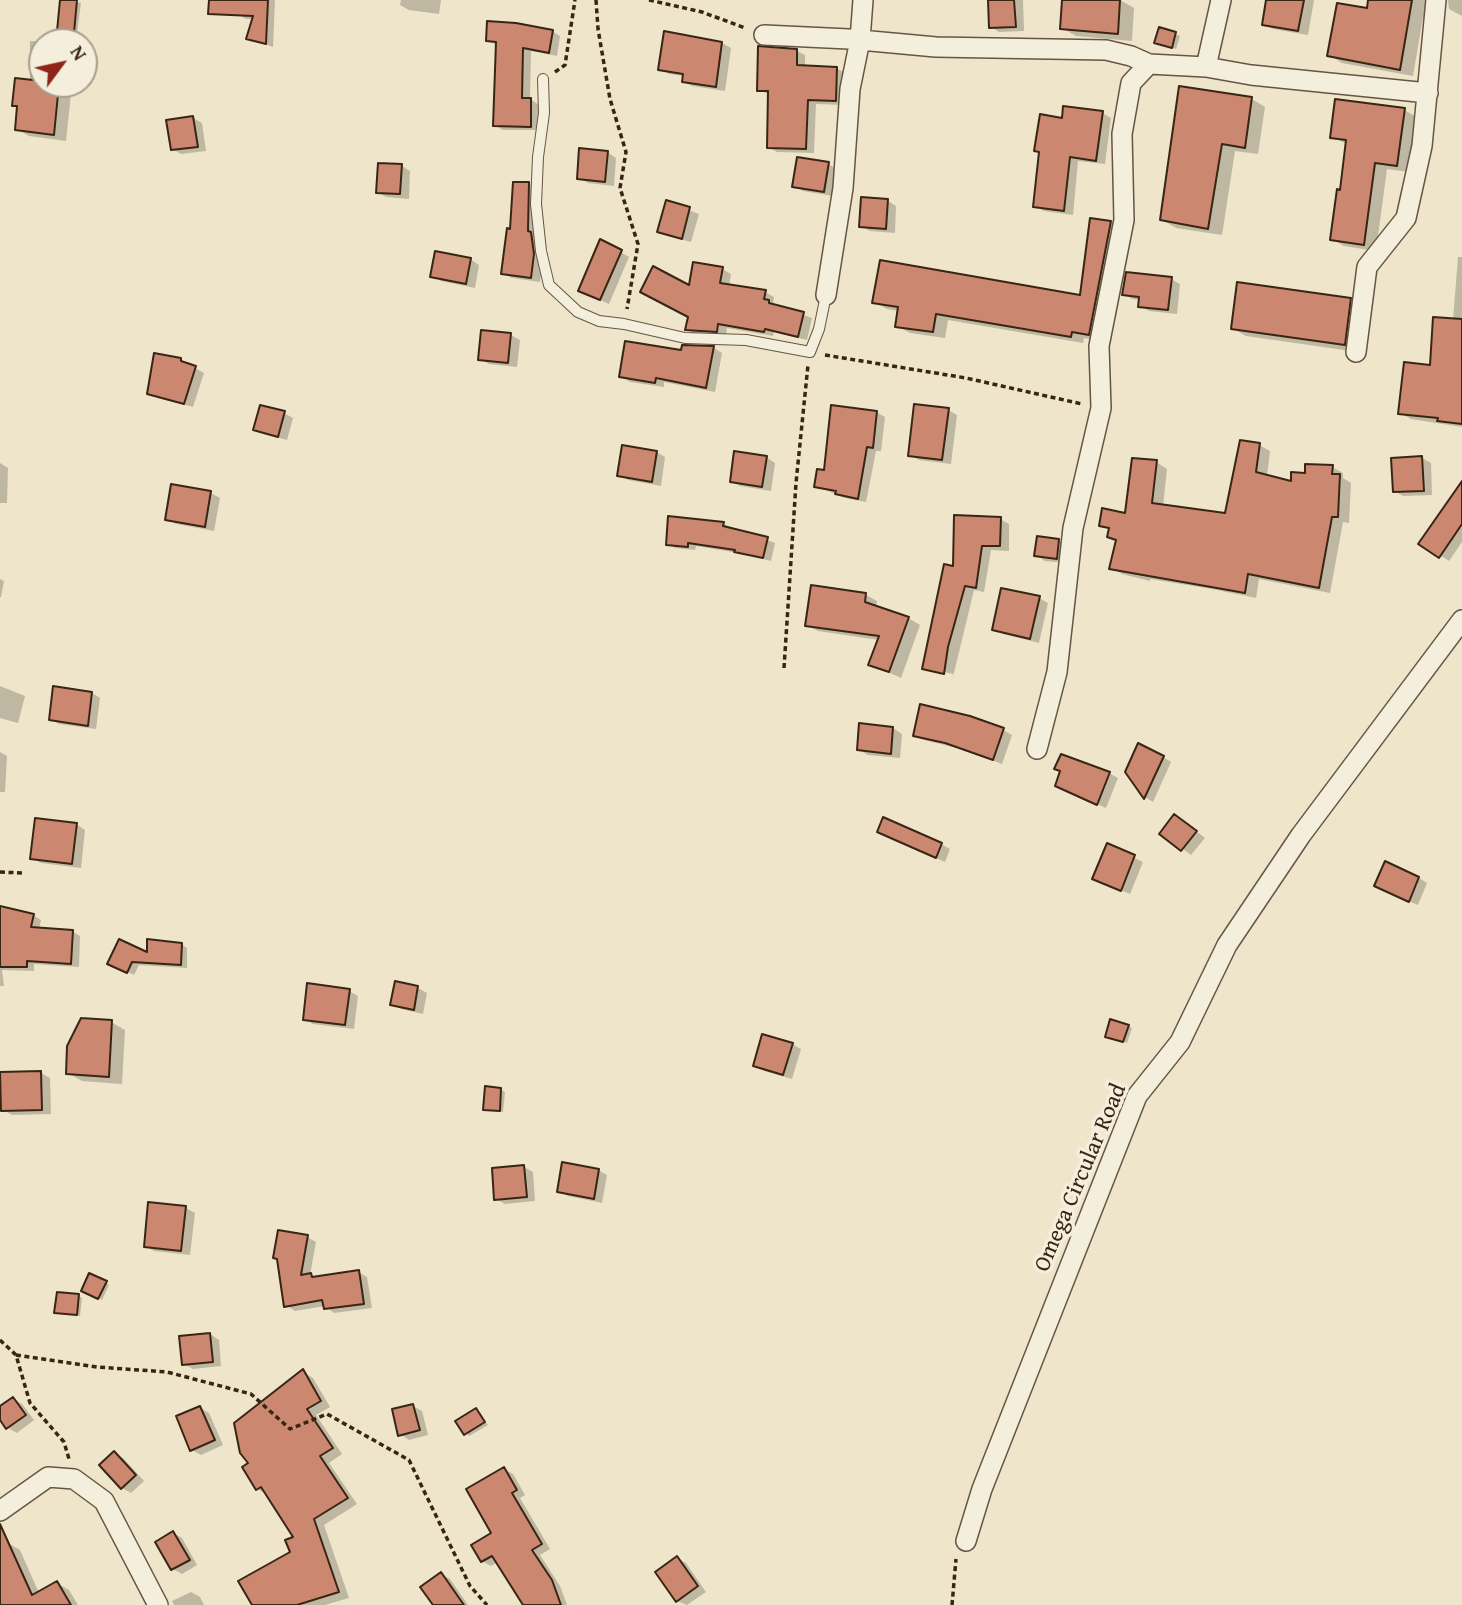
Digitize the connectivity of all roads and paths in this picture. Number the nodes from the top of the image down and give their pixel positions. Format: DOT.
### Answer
graph roads {
  1 [pos="575,0"];
  2 [pos="596,0"];
  3 [pos="649,0"];
  4 [pos="863,0"];
  5 [pos="1221,0"];
  6 [pos="1436,0"];
  7 [pos="764,34"];
  8 [pos="860,40"];
  9 [pos="1149,64"];
  10 [pos="1206,67"];
  11 [pos="543,79"];
  12 [pos="1428,93"];
  13 [pos="826,295"];
  14 [pos="624,324"];
  15 [pos="810,352"];
  16 [pos="1356,352"];
  17 [pos="1101,408"];
  18 [pos="1462,620"];
  19 [pos="784,668"];
  20 [pos="1037,749"];
  21 [pos="0,872"];
  22 [pos="22,873"];
  23 [pos="0,1340"];
  24 [pos="16,1355"];
  25 [pos="74,1479"];
  26 [pos="0,1511"];
  27 [pos="966,1541"];
  28 [pos="954,1562"];
  29 [pos="158,1605"];
  30 [pos="487,1605"];
  31 [pos="951,1605"];
  1 -- 11 [label="path"];
  2 -- 14 [label="path"];
  3 -- 7 [label="path"];
  4 -- 8 [label="street"];
  5 -- 10 [label="street"];
  6 -- 12 [label="street"];
  7 -- 8 [label="street"];
  8 -- 9 [label="street"];
  8 -- 13 [label="street"];
  9 -- 10 [label="street"];
  9 -- 17 [label="street"];
  10 -- 12 [label="street"];
  11 -- 14 [label="lane"];
  12 -- 16 [label="street"];
  13 -- 15 [label="lane"];
  14 -- 15 [label="lane"];
  15 -- 17 [label="path"];
  15 -- 19 [label="path"];
  17 -- 20 [label="street"];
  18 -- 27 [label="street, Omega Circular Road"];
  21 -- 22 [label="path"];
  23 -- 24 [label="path"];
  24 -- 25 [label="path"];
  24 -- 30 [label="path"];
  25 -- 26 [label="street"];
  25 -- 29 [label="street"];
  28 -- 31 [label="path"];
}
